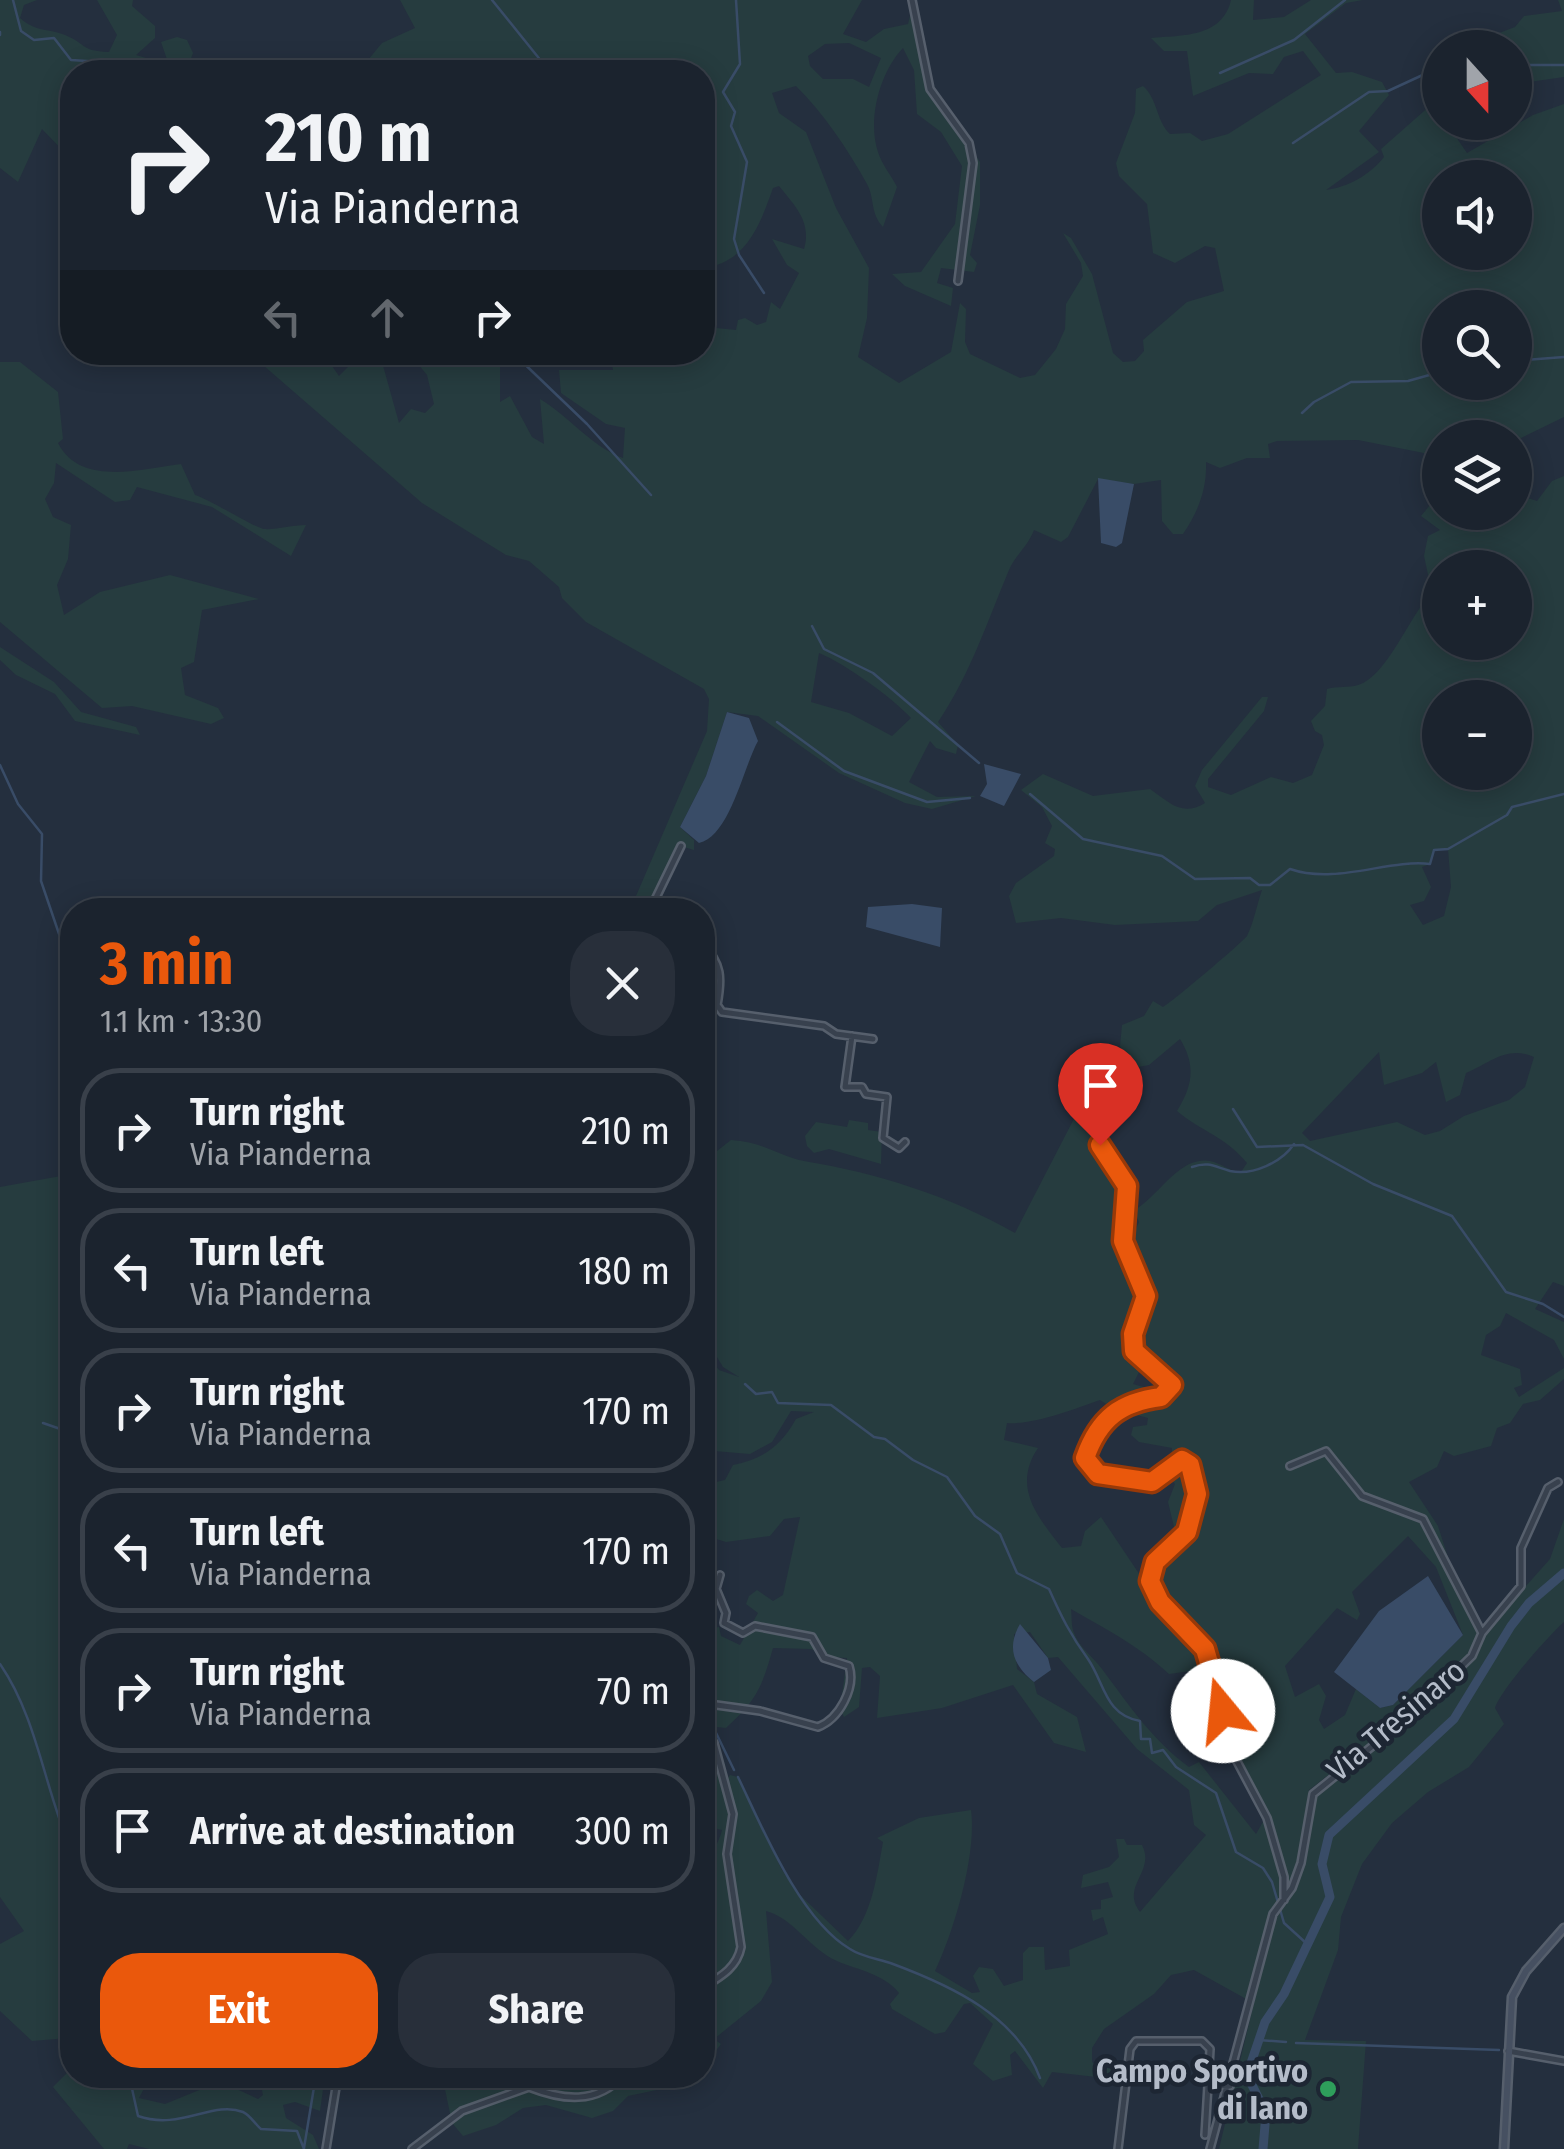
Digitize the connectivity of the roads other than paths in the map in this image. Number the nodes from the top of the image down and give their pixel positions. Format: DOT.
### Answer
graph roads {
  1 [pos="912,0"];
  2 [pos="958,281"];
  3 [pos="681,846"];
  4 [pos="656,898"];
  5 [pos="715,957"];
  6 [pos="852,1036"];
  7 [pos="873,1039"];
  8 [pos="1065,1096"];
  9 [pos="905,1142"];
  10 [pos="1290,1466"];
  11 [pos="1558,1482"];
  12 [pos="720,1574"];
  13 [pos="715,1585"];
  14 [pos="1482,1633"];
  15 [pos="715,1705"];
  16 [pos="715,1747"];
  17 [pos="1279,1905"];
  18 [pos="1564,1928"];
  19 [pos="715,1979"];
  20 [pos="1508,2051"];
  21 [pos="1564,2061"];
  22 [pos="1208,2085"];
  23 [pos="1230,2086"];
  24 [pos="336,2088"];
  25 [pos="526,2088"];
  26 [pos="532,2088"];
  27 [pos="608,2088"];
  28 [pos="1205,2135"];
  29 [pos="326,2149"];
  30 [pos="412,2149"];
  31 [pos="1118,2149"];
  32 [pos="1210,2149"];
  33 [pos="1504,2149"];
  1 -- 2 [label="street"];
  3 -- 4 [label="street"];
  5 -- 6 [label="street"];
  6 -- 7 [label="street"];
  6 -- 9 [label="street"];
  8 -- 17 [label="street"];
  10 -- 14 [label="street"];
  11 -- 14 [label="street, Via Tresinaro"];
  12 -- 13 [label="street"];
  13 -- 15 [label="street"];
  14 -- 17 [label="street, Via Tresinaro"];
  16 -- 19 [label="street"];
  17 -- 23 [label="street, Via Tresinaro"];
  18 -- 20 [label="main road"];
  20 -- 21 [label="street"];
  20 -- 33 [label="main road"];
  22 -- 23 [label="street"];
  22 -- 28 [label="street"];
  22 -- 31 [label="street"];
  23 -- 32 [label="street, Via Tresinaro"];
  24 -- 29 [label="street"];
  25 -- 30 [label="street"];
  26 -- 27 [label="street"];
}
